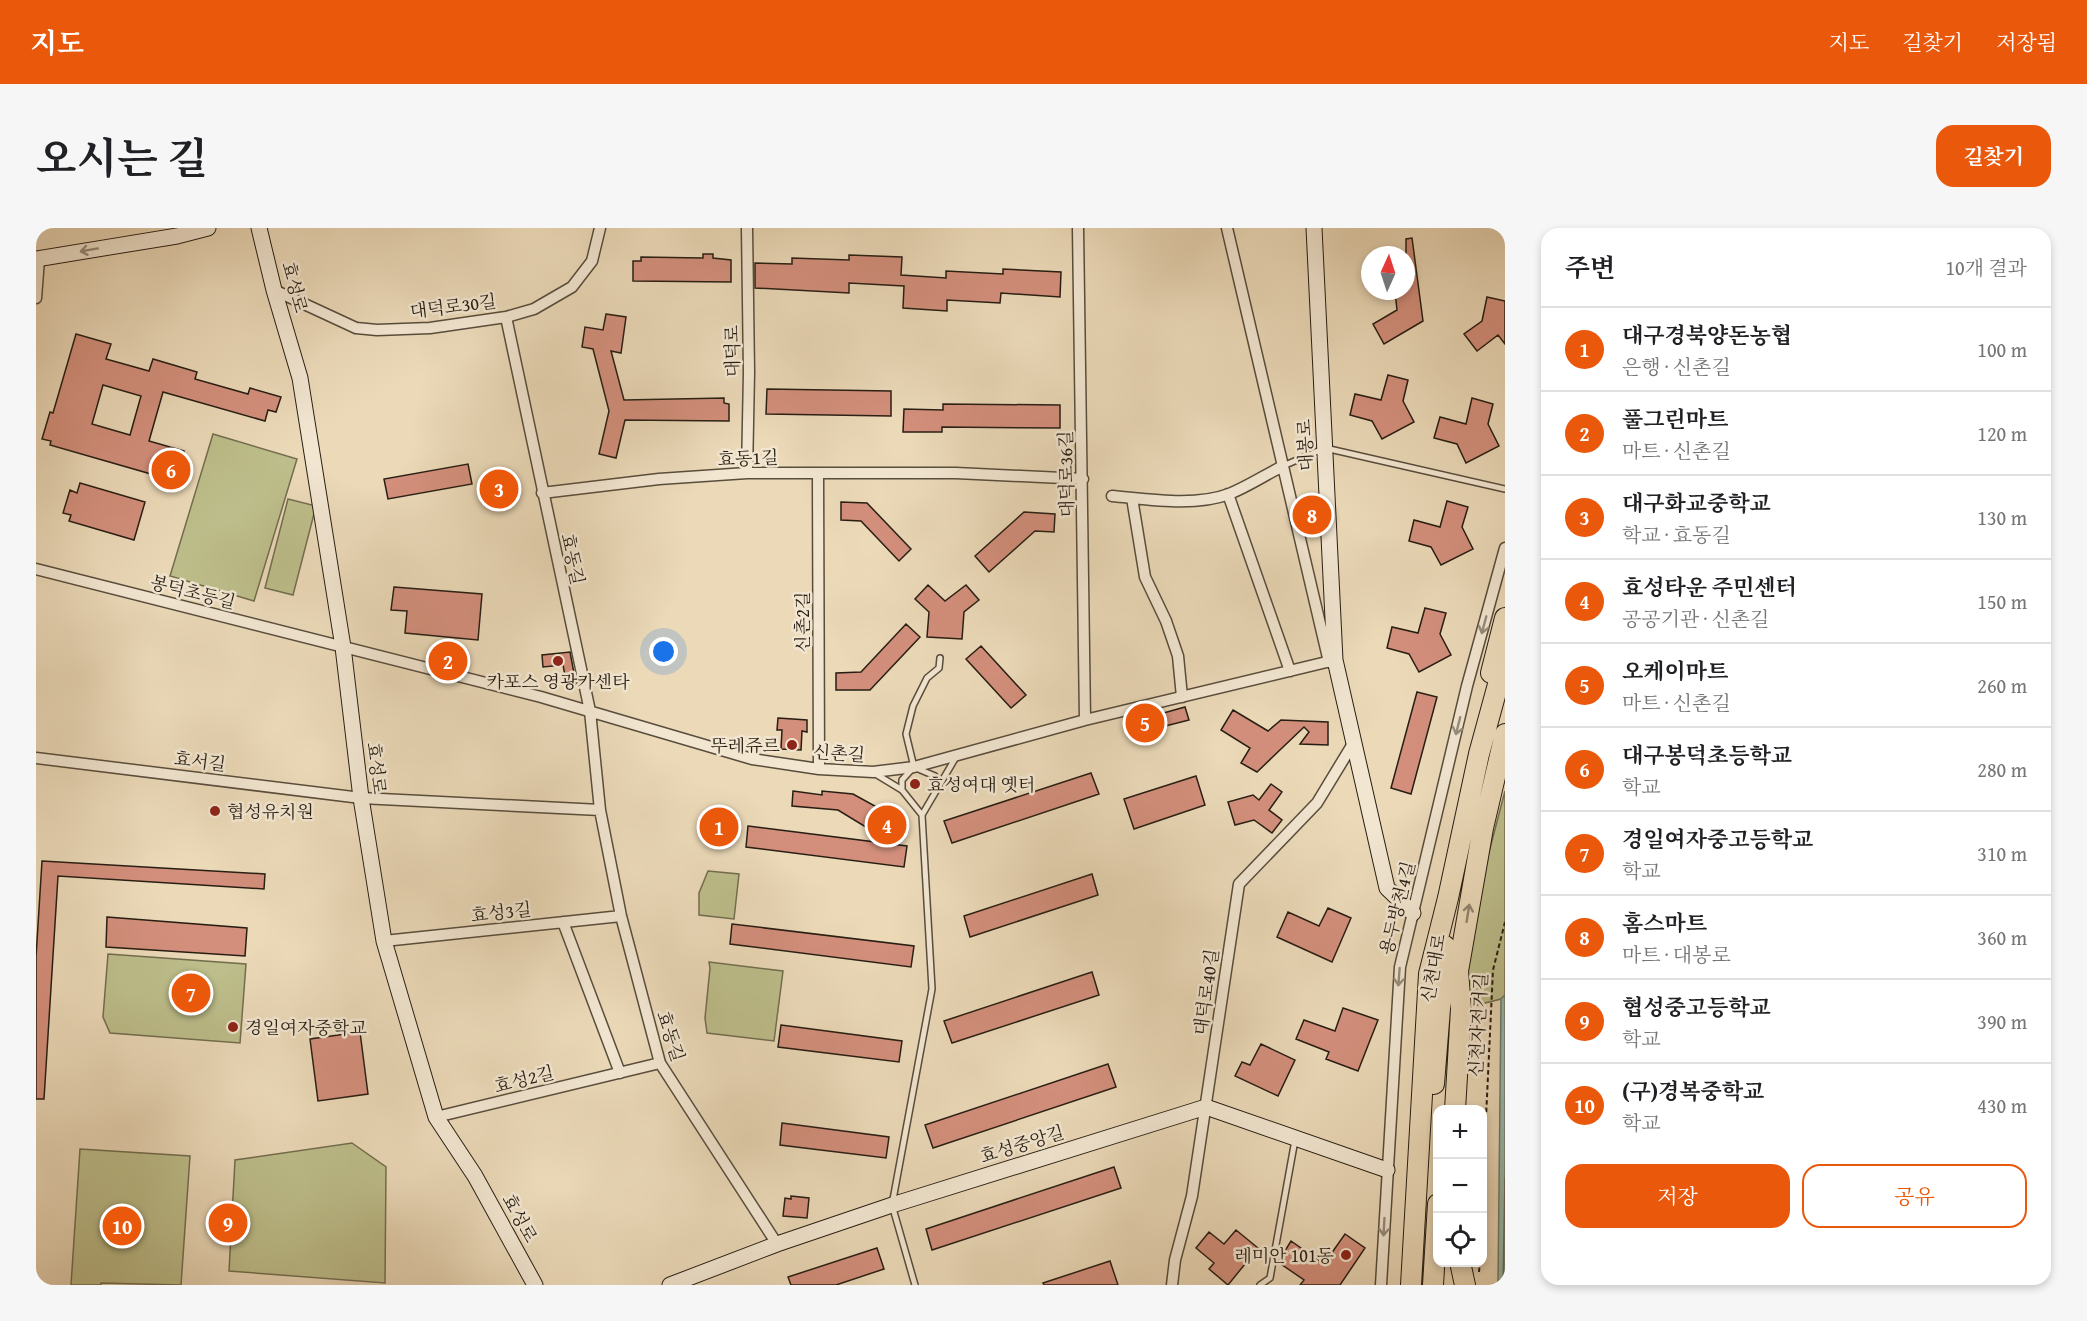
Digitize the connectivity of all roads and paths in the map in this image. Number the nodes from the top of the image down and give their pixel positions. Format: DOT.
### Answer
graph roads {
  1 [pos="208,228"];
  2 [pos="260,228"];
  3 [pos="600,228"];
  4 [pos="747,228"];
  5 [pos="1078,228"];
  6 [pos="1227,228"];
  7 [pos="1314,228"];
  8 [pos="175,232"];
  9 [pos="38,259"];
  10 [pos="274,290"];
  11 [pos="36,298"];
  12 [pos="506,316"];
  13 [pos="1325,447"];
  14 [pos="1283,466"];
  15 [pos="747,473"];
  16 [pos="818,474"];
  17 [pos="1083,479"];
  18 [pos="1505,489"];
  19 [pos="542,493"];
  20 [pos="1228,495"];
  21 [pos="1112,496"];
  22 [pos="1132,498"];
  23 [pos="1505,548"];
  24 [pos="36,569"];
  25 [pos="1505,618"];
  26 [pos="343,647"];
  27 [pos="940,658"];
  28 [pos="1505,659"];
  29 [pos="1332,661"];
  30 [pos="1290,671"];
  31 [pos="1182,697"];
  32 [pos="590,711"];
  33 [pos="1085,720"];
  34 [pos="1504,740"];
  35 [pos="1354,742"];
  36 [pos="1479,754"];
  37 [pos="956,757"];
  38 [pos="36,758"];
  39 [pos="914,767"];
  40 [pos="819,769"];
  41 [pos="873,772"];
  42 [pos="938,789"];
  43 [pos="902,790"];
  44 [pos="361,798"];
  45 [pos="600,810"];
  46 [pos="922,814"];
  47 [pos="1449,842"];
  48 [pos="1448,898"];
  49 [pos="1413,913"];
  50 [pos="621,916"];
  51 [pos="563,922"];
  52 [pos="1505,922"];
  53 [pos="384,941"];
  54 [pos="1458,971"];
  55 [pos="1429,974"];
  56 [pos="660,1063"];
  57 [pos="620,1072"];
  58 [pos="1443,1105"];
  59 [pos="1455,1105"];
  60 [pos="1206,1107"];
  61 [pos="436,1117"];
  62 [pos="1296,1139"];
  63 [pos="1484,1159"];
  64 [pos="1387,1170"];
  65 [pos="892,1205"];
  66 [pos="1436,1213"];
  67 [pos="777,1244"];
  68 [pos="1461,1267"];
  69 [pos="1431,1279"];
  70 [pos="535,1285"];
  71 [pos="670,1285"];
  72 [pos="915,1285"];
  73 [pos="1172,1285"];
  74 [pos="1260,1285"];
  75 [pos="1381,1285"];
  76 [pos="1464,1285"];
  1 -- 8 [label="street"];
  2 -- 10 [label="street, 효성로"];
  3 -- 12 [label="street, 대덕로30길"];
  4 -- 15 [label="street, 대덕로"];
  5 -- 17 [label="street, 대덕로36길"];
  6 -- 14 [label="street"];
  7 -- 13 [label="street, 대봉로"];
  8 -- 9 [label="street, one-way"];
  9 -- 11 [label="street"];
  10 -- 12 [label="street, 대덕로30길"];
  10 -- 26 [label="street, 효성로"];
  12 -- 19 [label="street, 효동길"];
  13 -- 14 [label="lane"];
  13 -- 18 [label="lane"];
  13 -- 29 [label="street, 대봉로"];
  14 -- 20 [label="street"];
  14 -- 29 [label="street"];
  15 -- 16 [label="street, 효동1길"];
  15 -- 19 [label="street, 효동1길"];
  16 -- 17 [label="street, 효동1길"];
  16 -- 40 [label="street, 신촌2길"];
  17 -- 33 [label="street, 대덕로36길"];
  19 -- 32 [label="street, 효동길"];
  20 -- 22 [label="street"];
  20 -- 30 [label="street"];
  21 -- 22 [label="street"];
  22 -- 31 [label="street"];
  23 -- 49 [label="street, 용두방천4길, one-way"];
  24 -- 26 [label="street, 봉덕초등길"];
  25 -- 47 [label="highway"];
  26 -- 32 [label="street, 신촌길"];
  26 -- 44 [label="street, 효성로"];
  27 -- 39 [label="lane"];
  28 -- 36 [label="highway, 신천대로"];
  29 -- 30 [label="street, 신촌길"];
  29 -- 35 [label="street, 대봉로"];
  30 -- 31 [label="street, 신촌길"];
  31 -- 33 [label="street, 신촌길"];
  32 -- 40 [label="street, 신촌길"];
  32 -- 45 [label="street, 효동길"];
  33 -- 37 [label="street, 신촌길"];
  54 -- 34 [label="highway, 신천대로, one-way"];
  35 -- 49 [label="street, 대봉로"];
  35 -- 60 [label="street, 대덕로40길"];
  36 -- 47 [label="highway"];
  36 -- 48 [label="highway, 신천대로"];
  37 -- 39 [label="street, 신촌길"];
  37 -- 42 [label="lane"];
  38 -- 44 [label="street, 효서길"];
  39 -- 41 [label="street, 신촌길"];
  39 -- 42 [label="lane"];
  39 -- 43 [label="lane"];
  40 -- 41 [label="street, 신촌길"];
  41 -- 43 [label="lane"];
  42 -- 46 [label="lane"];
  43 -- 46 [label="lane"];
  44 -- 45 [label="street"];
  44 -- 53 [label="street, 효성로"];
  45 -- 50 [label="street, 효동길"];
  46 -- 65 [label="lane"];
  47 -- 55 [label="highway"];
  48 -- 55 [label="highway, 신천대로"];
  48 -- 69 [label="highway"];
  49 -- 64 [label="street, 용두방천4길, one-way"];
  50 -- 51 [label="street, 효성3길"];
  50 -- 56 [label="street, 효동길"];
  51 -- 53 [label="street, 효성3길"];
  51 -- 57 [label="street"];
  52 -- 63 [label="path, 신천자전거길"];
  53 -- 61 [label="street, 효성로"];
  54 -- 58 [label="highway"];
  54 -- 59 [label="highway, 신천대로"];
  55 -- 69 [label="highway, 신천대로"];
  56 -- 57 [label="street, 효성2길"];
  56 -- 67 [label="street, 효동길"];
  57 -- 61 [label="street, 효성2길"];
  60 -- 62 [label="street"];
  60 -- 65 [label="street, 효성중앙길"];
  60 -- 73 [label="street, 대덕로40길"];
  61 -- 70 [label="street, 효성로"];
  62 -- 64 [label="street"];
  62 -- 74 [label="lane"];
  64 -- 75 [label="street, 용두방천4길, one-way"];
  65 -- 67 [label="street, 효성중앙길"];
  65 -- 72 [label="lane"];
  66 -- 69 [label="highway"];
  67 -- 71 [label="street, 효성중앙길"];
  68 -- 76 [label="highway"];
}
